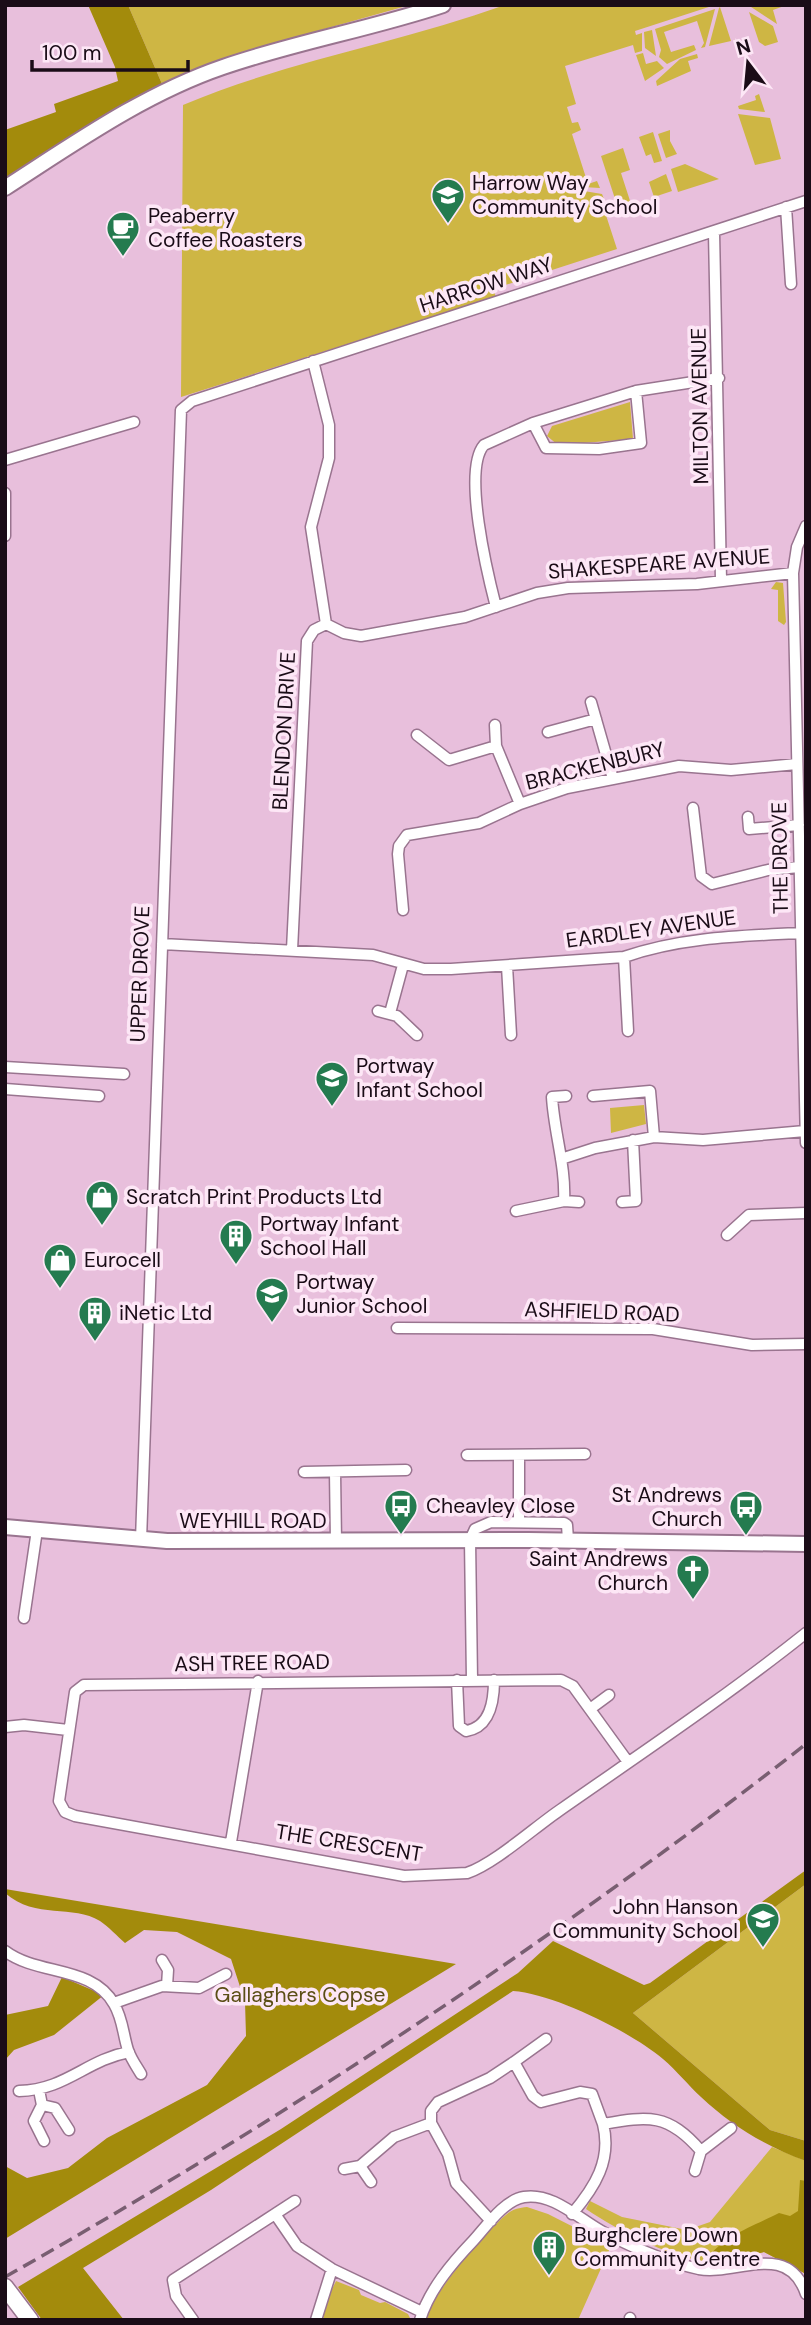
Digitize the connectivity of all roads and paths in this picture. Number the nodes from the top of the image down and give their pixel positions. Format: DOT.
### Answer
graph roads {
  1 [pos="443,5"];
  2 [pos="5,188"];
  3 [pos="806,201"];
  4 [pos="786,207"];
  5 [pos="714,232"];
  6 [pos="790,284"];
  7 [pos="313,361"];
  8 [pos="719,378"];
  9 [pos="636,391"];
  10 [pos="181,410"];
  11 [pos="134,422"];
  12 [pos="533,423"];
  13 [pos="5,460"];
  14 [pos="5,493"];
  15 [pos="6,513"];
  16 [pos="806,526"];
  17 [pos="5,536"];
  18 [pos="802,549"];
  19 [pos="793,573"];
  20 [pos="721,580"];
  21 [pos="496,607"];
  22 [pos="326,624"];
  23 [pos="591,702"];
  24 [pos="596,719"];
  25 [pos="495,725"];
  26 [pos="548,732"];
  27 [pos="417,735"];
  28 [pos="496,747"];
  29 [pos="797,764"];
  30 [pos="613,779"];
  31 [pos="520,804"];
  32 [pos="693,808"];
  33 [pos="748,817"];
  34 [pos="799,825"];
  35 [pos="799,867"];
  36 [pos="803,889"];
  37 [pos="403,910"];
  38 [pos="800,933"];
  39 [pos="162,944"];
  40 [pos="803,949"];
  41 [pos="292,950"];
  42 [pos="624,957"];
  43 [pos="403,965"];
  44 [pos="507,966"];
  45 [pos="378,1011"];
  46 [pos="804,1011"];
  47 [pos="390,1013"];
  48 [pos="628,1031"];
  49 [pos="417,1035"];
  50 [pos="511,1035"];
  51 [pos="5,1067"];
  52 [pos="124,1074"];
  53 [pos="5,1088"];
  54 [pos="99,1096"];
  55 [pos="566,1096"];
  56 [pos="593,1096"];
  57 [pos="805,1131"];
  58 [pos="654,1137"];
  59 [pos="633,1140"];
  60 [pos="806,1143"];
  61 [pos="561,1159"];
  62 [pos="564,1201"];
  63 [pos="579,1202"];
  64 [pos="622,1202"];
  65 [pos="516,1211"];
  66 [pos="806,1213"];
  67 [pos="727,1235"];
  68 [pos="397,1328"];
  69 [pos="806,1344"];
  70 [pos="585,1454"];
  71 [pos="467,1455"];
  72 [pos="519,1455"];
  73 [pos="407,1471"];
  74 [pos="304,1472"];
  75 [pos="335,1472"];
  76 [pos="519,1522"];
  77 [pos="5,1527"];
  78 [pos="37,1530"];
  79 [pos="141,1540"];
  80 [pos="470,1540"];
  81 [pos="568,1540"];
  82 [pos="336,1542"];
  83 [pos="806,1544"];
  84 [pos="24,1618"];
  85 [pos="806,1633"];
  86 [pos="457,1680"];
  87 [pos="472,1680"];
  88 [pos="494,1680"];
  89 [pos="258,1681"];
  90 [pos="610,1695"];
  91 [pos="590,1709"];
  92 [pos="5,1727"];
  93 [pos="68,1730"];
  94 [pos="628,1762"];
  95 [pos="232,1842"];
  96 [pos="6,1952"];
  97 [pos="162,1960"];
  98 [pos="226,1974"];
  99 [pos="167,1986"];
  100 [pos="114,2003"];
  101 [pos="546,2039"];
  102 [pos="129,2052"];
  103 [pos="514,2062"];
  104 [pos="141,2074"];
  105 [pos="39,2090"];
  106 [pos="19,2091"];
  107 [pos="42,2105"];
  108 [pos="430,2123"];
  109 [pos="603,2124"];
  110 [pos="731,2128"];
  111 [pos="69,2130"];
  112 [pos="44,2141"];
  113 [pos="701,2151"];
  114 [pos="360,2166"];
  115 [pos="344,2169"];
  116 [pos="695,2171"];
  117 [pos="371,2182"];
  118 [pos="295,2201"];
  119 [pos="275,2214"];
  120 [pos="572,2214"];
  121 [pos="491,2221"];
  122 [pos="332,2269"];
  123 [pos="5,2287"];
  124 [pos="805,2288"];
  125 [pos="421,2316"];
  126 [pos="28,2317"];
  127 [pos="193,2320"];
  128 [pos="316,2320"];
  1 -- 2 [label="main road"];
  3 -- 4 [label="street, HARROW WAY"];
  4 -- 5 [label="street, HARROW WAY"];
  4 -- 6 [label="street"];
  5 -- 7 [label="street, HARROW WAY"];
  5 -- 8 [label="street, MILTON AVENUE"];
  7 -- 10 [label="street, HARROW WAY"];
  7 -- 22 [label="street"];
  8 -- 9 [label="street"];
  8 -- 20 [label="street, MILTON AVENUE"];
  9 -- 12 [label="street"];
  9 -- 12 [label="street"];
  10 -- 39 [label="street, UPPER DROVE"];
  11 -- 13 [label="street"];
  12 -- 21 [label="street"];
  14 -- 15 [label="street"];
  15 -- 17 [label="street"];
  16 -- 18 [label="street, THE DROVE"];
  18 -- 19 [label="street, THE DROVE"];
  19 -- 20 [label="street, SHAKESPEARE AVENUE"];
  19 -- 29 [label="street, THE DROVE"];
  20 -- 21 [label="street, SHAKESPEARE AVENUE"];
  21 -- 22 [label="street, SHAKESPEARE AVENUE"];
  22 -- 41 [label="street, BLENDON DRIVE"];
  23 -- 24 [label="street"];
  24 -- 26 [label="street"];
  24 -- 30 [label="street"];
  25 -- 28 [label="street"];
  27 -- 28 [label="street"];
  28 -- 31 [label="street"];
  29 -- 30 [label="street, BRACKENBURY"];
  29 -- 34 [label="street, THE DROVE"];
  30 -- 31 [label="street, BRACKENBURY"];
  31 -- 37 [label="street, BRACKENBURY"];
  32 -- 35 [label="street"];
  33 -- 34 [label="street"];
  34 -- 35 [label="street, THE DROVE"];
  35 -- 36 [label="street, THE DROVE"];
  36 -- 38 [label="street, THE DROVE"];
  38 -- 40 [label="street, THE DROVE"];
  38 -- 42 [label="street, EARDLEY AVENUE"];
  39 -- 41 [label="street, EARDLEY AVENUE"];
  39 -- 79 [label="street, UPPER DROVE"];
  40 -- 46 [label="street, THE DROVE"];
  41 -- 43 [label="street, EARDLEY AVENUE"];
  42 -- 44 [label="street, EARDLEY AVENUE"];
  42 -- 48 [label="street"];
  43 -- 44 [label="street, EARDLEY AVENUE"];
  43 -- 47 [label="street"];
  44 -- 50 [label="street"];
  45 -- 47 [label="street"];
  46 -- 57 [label="street, THE DROVE"];
  47 -- 49 [label="street"];
  51 -- 52 [label="street"];
  53 -- 54 [label="street"];
  55 -- 61 [label="street"];
  56 -- 58 [label="street"];
  57 -- 58 [label="street"];
  57 -- 60 [label="street, THE DROVE"];
  58 -- 59 [label="street"];
  59 -- 61 [label="street"];
  59 -- 64 [label="street"];
  61 -- 62 [label="street"];
  62 -- 63 [label="street"];
  62 -- 65 [label="street"];
  66 -- 67 [label="street"];
  68 -- 69 [label="street, ASHFIELD ROAD"];
  70 -- 72 [label="street"];
  71 -- 72 [label="street"];
  72 -- 76 [label="street"];
  73 -- 75 [label="street"];
  74 -- 75 [label="street"];
  75 -- 82 [label="street"];
  76 -- 80 [label="street"];
  76 -- 81 [label="street"];
  77 -- 78 [label="main road, WEYHILL ROAD"];
  78 -- 79 [label="main road, WEYHILL ROAD"];
  78 -- 84 [label="street"];
  79 -- 82 [label="main road, WEYHILL ROAD"];
  80 -- 81 [label="main road, WEYHILL ROAD"];
  80 -- 82 [label="main road, WEYHILL ROAD"];
  80 -- 87 [label="street"];
  81 -- 83 [label="main road, WEYHILL ROAD"];
  85 -- 94 [label="street, THE CRESCENT"];
  86 -- 87 [label="street, ASH TREE ROAD"];
  86 -- 88 [label="street"];
  86 -- 89 [label="street, ASH TREE ROAD"];
  87 -- 88 [label="street, ASH TREE ROAD"];
  88 -- 91 [label="street, ASH TREE ROAD"];
  89 -- 93 [label="street, ASH TREE ROAD"];
  89 -- 95 [label="street"];
  90 -- 91 [label="street"];
  91 -- 94 [label="street, ASH TREE ROAD"];
  92 -- 93 [label="street"];
  93 -- 95 [label="street, THE CRESCENT"];
  94 -- 95 [label="street, THE CRESCENT"];
  96 -- 100 [label="street"];
  97 -- 99 [label="street"];
  98 -- 99 [label="street"];
  99 -- 100 [label="street"];
  100 -- 102 [label="street"];
  101 -- 103 [label="street"];
  102 -- 104 [label="street"];
  102 -- 105 [label="street"];
  103 -- 108 [label="street"];
  103 -- 109 [label="street"];
  105 -- 106 [label="street"];
  105 -- 107 [label="street"];
  107 -- 111 [label="street"];
  107 -- 112 [label="street"];
  108 -- 114 [label="street"];
  108 -- 121 [label="street"];
  109 -- 113 [label="street"];
  109 -- 120 [label="street"];
  110 -- 113 [label="street"];
  113 -- 116 [label="street"];
  114 -- 115 [label="street"];
  114 -- 117 [label="street"];
  118 -- 119 [label="street"];
  119 -- 122 [label="street"];
  119 -- 127 [label="street"];
  120 -- 121 [label="street"];
  120 -- 124 [label="street"];
  121 -- 125 [label="street"];
  122 -- 125 [label="street"];
  122 -- 128 [label="street"];
  123 -- 126 [label="highway"];
}
